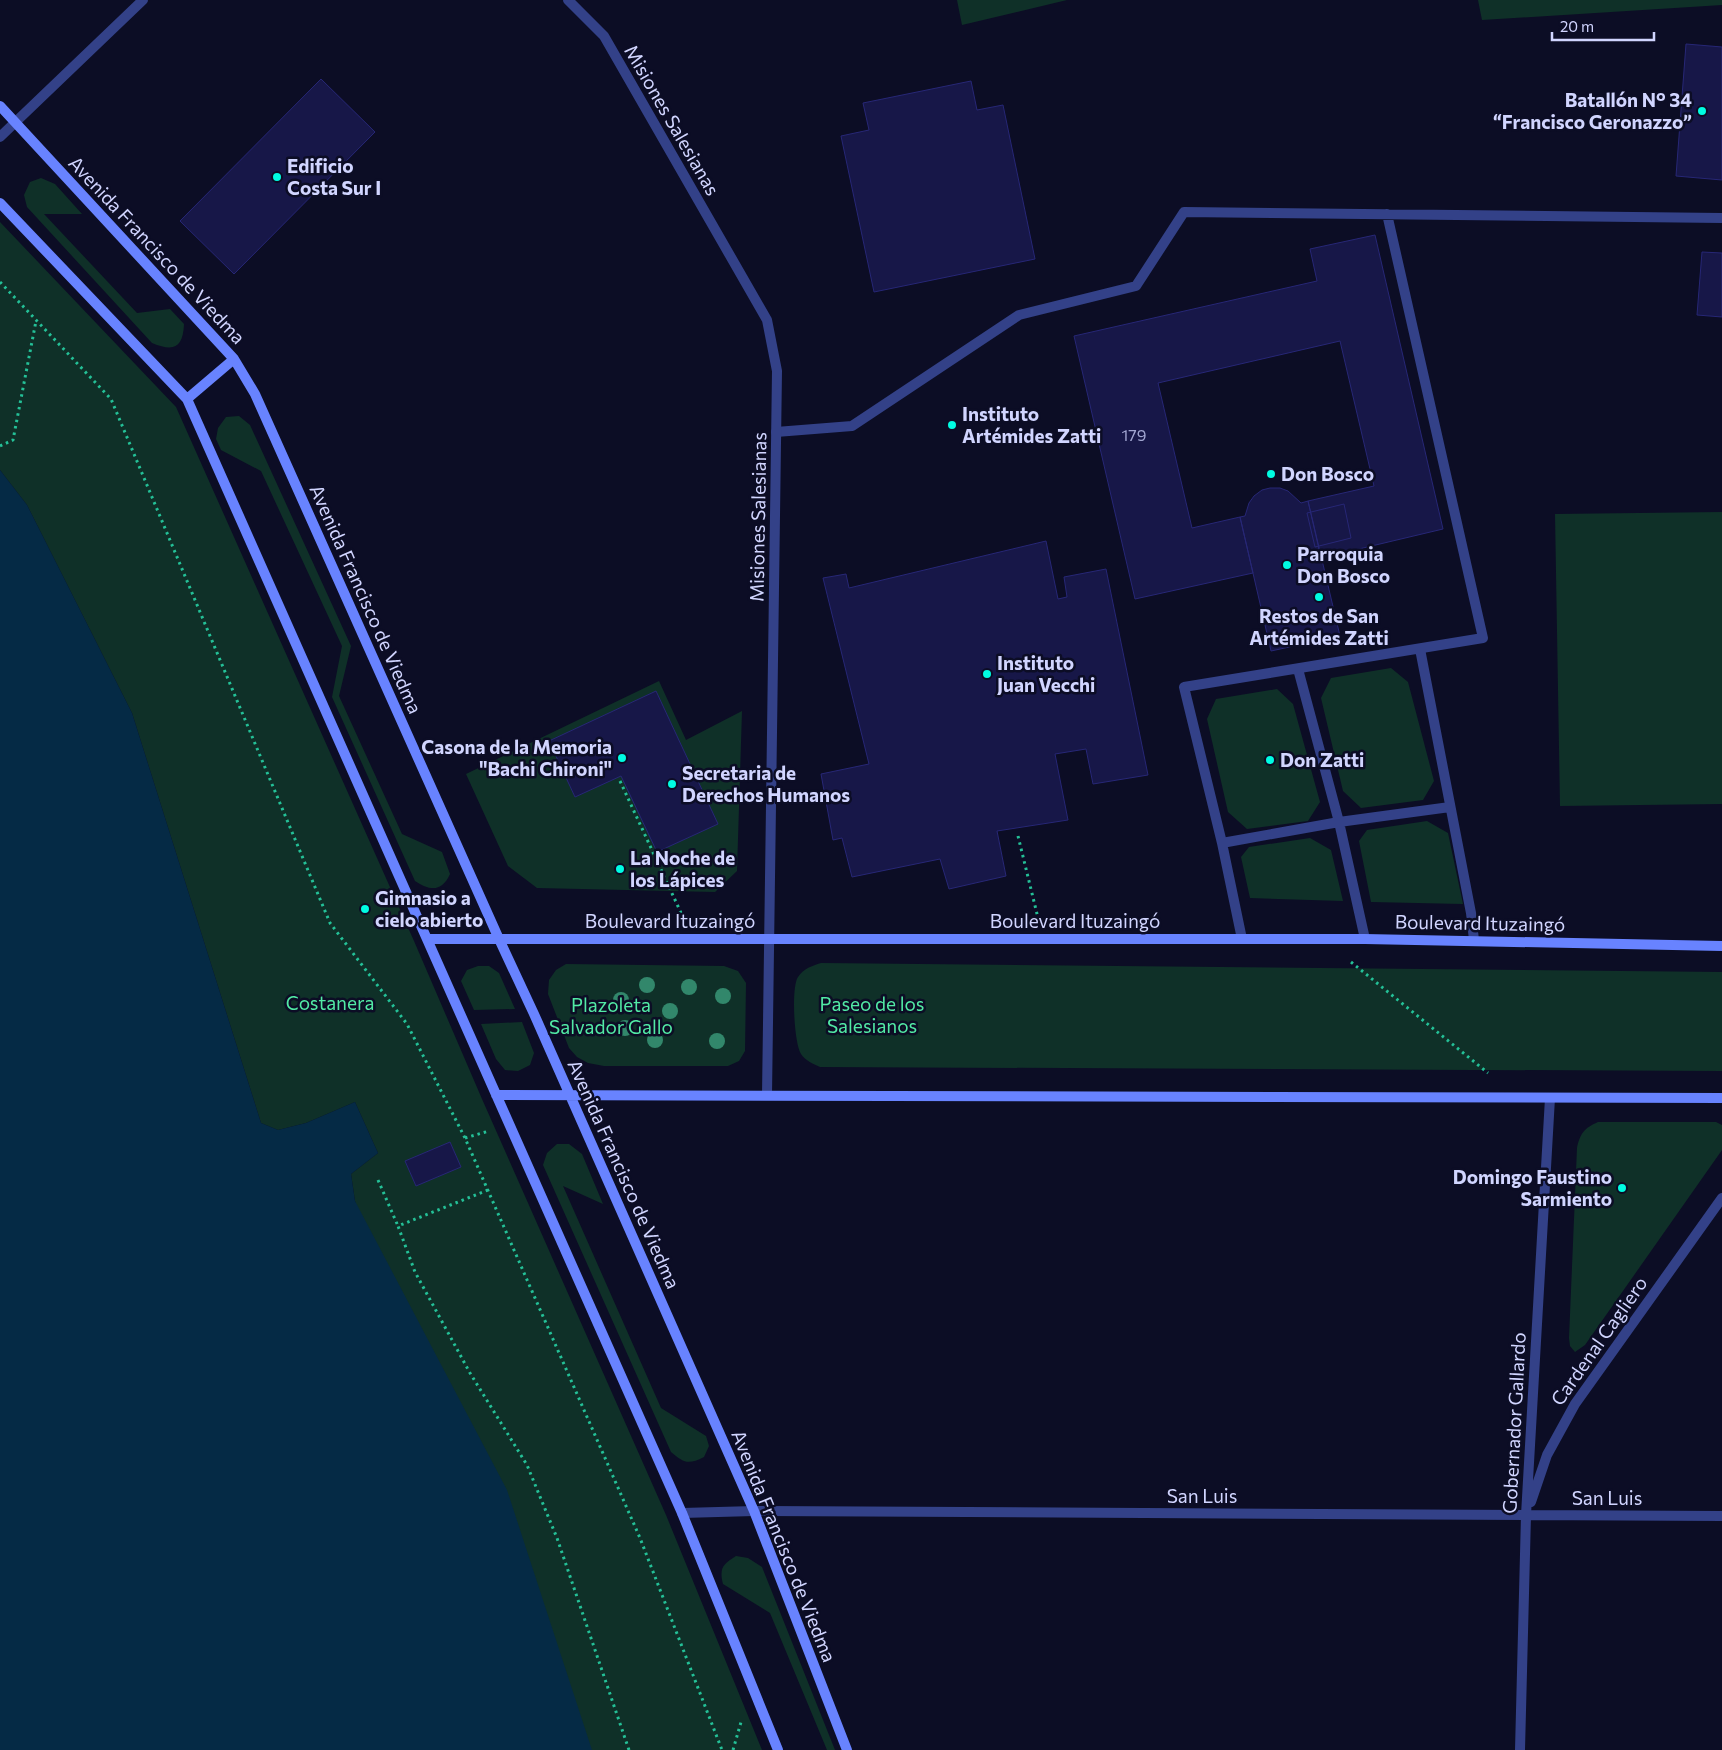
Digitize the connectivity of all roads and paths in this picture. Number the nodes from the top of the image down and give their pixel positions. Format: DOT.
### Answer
graph roads {
  1 [pos="143,0"];
  2 [pos="568,0"];
  3 [pos="0,106"];
  4 [pos="16,122"];
  5 [pos="0,137"];
  6 [pos="0,202"];
  7 [pos="1387,214"];
  8 [pos="1722,218"];
  9 [pos="0,282"];
  10 [pos="36,321"];
  11 [pos="234,359"];
  12 [pos="187,399"];
  13 [pos="776,432"];
  14 [pos="0,446"];
  15 [pos="1420,649"];
  16 [pos="1298,669"];
  17 [pos="620,781"];
  18 [pos="1450,807"];
  19 [pos="1339,822"];
  20 [pos="1018,836"];
  21 [pos="1222,843"];
  22 [pos="769,938"];
  23 [pos="1042,938"];
  24 [pos="428,939"];
  25 [pos="499,939"];
  26 [pos="693,939"];
  27 [pos="1242,939"];
  28 [pos="1322,939"];
  29 [pos="1365,939"];
  30 [pos="1474,940"];
  31 [pos="1722,946"];
  32 [pos="570,1094"];
  33 [pos="496,1095"];
  34 [pos="767,1095"];
  35 [pos="1518,1098"];
  36 [pos="1550,1098"];
  37 [pos="1722,1098"];
  38 [pos="378,1180"];
  39 [pos="488,1190"];
  40 [pos="1722,1198"];
  41 [pos="398,1226"];
  42 [pos="754,1511"];
  43 [pos="682,1513"];
  44 [pos="1526,1515"];
  45 [pos="1722,1516"];
  46 [pos="629,1750"];
  47 [pos="722,1750"];
  48 [pos="778,1750"];
  49 [pos="847,1750"];
  50 [pos="1520,1750"];
  1 -- 4 [label="street"];
  2 -- 13 [label="street, Misiones Salesianas"];
  3 -- 4 [label="main road, Avenida Francisco de Viedma"];
  4 -- 5 [label="street"];
  4 -- 11 [label="main road, Avenida Francisco de Viedma"];
  6 -- 12 [label="main road"];
  7 -- 8 [label="street"];
  7 -- 13 [label="street"];
  7 -- 15 [label="street"];
  9 -- 10 [label="path"];
  10 -- 14 [label="path"];
  10 -- 39 [label="path"];
  11 -- 12 [label="main road"];
  11 -- 25 [label="main road, Avenida Francisco de Viedma"];
  12 -- 24 [label="main road"];
  13 -- 22 [label="street, Misiones Salesianas"];
  15 -- 16 [label="street"];
  15 -- 18 [label="street"];
  16 -- 19 [label="street"];
  16 -- 21 [label="street"];
  17 -- 26 [label="path"];
  18 -- 19 [label="street"];
  18 -- 30 [label="street"];
  19 -- 21 [label="street"];
  19 -- 29 [label="street"];
  20 -- 23 [label="path"];
  21 -- 27 [label="street"];
  22 -- 23 [label="main road, Boulevard Ituzaingó"];
  22 -- 26 [label="main road, Boulevard Ituzaingó"];
  22 -- 34 [label="street, Misiones Salesianas"];
  23 -- 27 [label="main road, Boulevard Ituzaingó"];
  24 -- 25 [label="main road, Boulevard Ituzaingó"];
  24 -- 33 [label="main road"];
  25 -- 26 [label="main road, Boulevard Ituzaingó"];
  25 -- 32 [label="main road, Avenida Francisco de Viedma"];
  27 -- 28 [label="main road, Boulevard Ituzaingó"];
  28 -- 29 [label="main road, Boulevard Ituzaingó"];
  28 -- 35 [label="path"];
  29 -- 30 [label="main road, Boulevard Ituzaingó"];
  30 -- 31 [label="main road, Boulevard Ituzaingó"];
  32 -- 33 [label="main road"];
  32 -- 34 [label="main road"];
  32 -- 42 [label="main road, Avenida Francisco de Viedma"];
  33 -- 43 [label="main road"];
  34 -- 35 [label="main road"];
  35 -- 36 [label="main road"];
  36 -- 37 [label="main road"];
  36 -- 44 [label="street, Gobernador Gallardo"];
  38 -- 41 [label="path"];
  39 -- 41 [label="path"];
  39 -- 47 [label="path"];
  40 -- 44 [label="street, Cardenal Cagliero"];
  41 -- 46 [label="path"];
  42 -- 43 [label="street, San Luis"];
  42 -- 44 [label="street, San Luis"];
  42 -- 49 [label="main road, Avenida Francisco de Viedma"];
  43 -- 48 [label="main road"];
  44 -- 45 [label="street, San Luis"];
  44 -- 50 [label="street, Gobernador Gallardo"];
}
